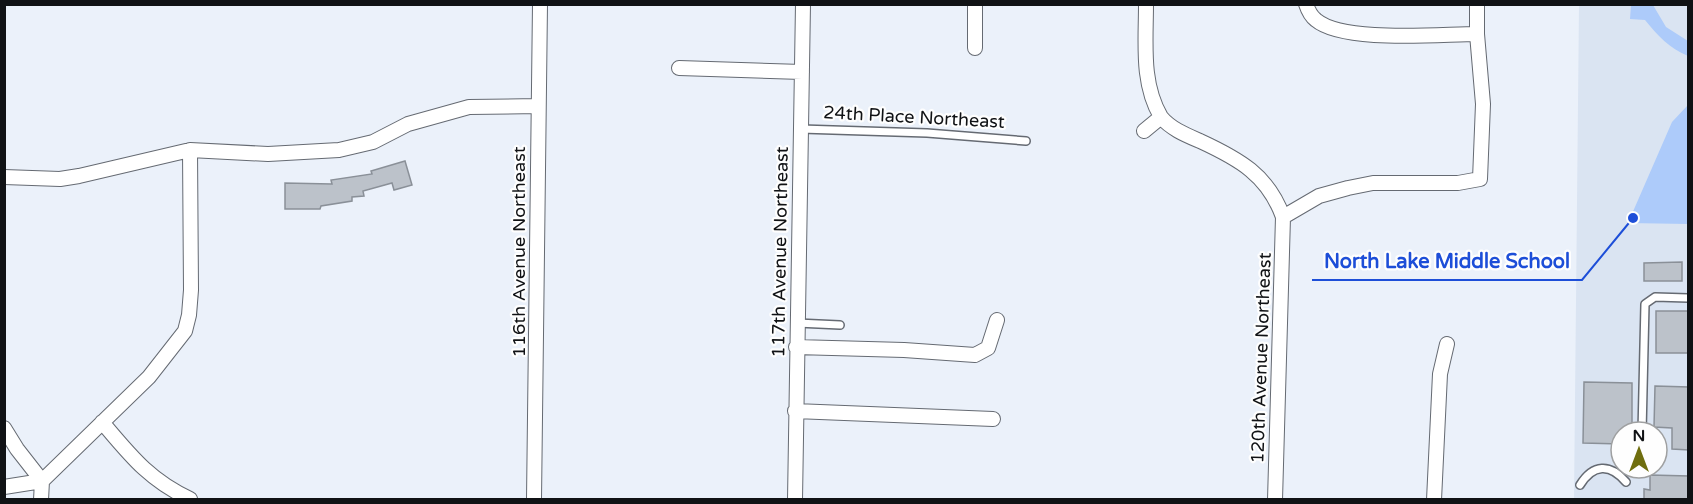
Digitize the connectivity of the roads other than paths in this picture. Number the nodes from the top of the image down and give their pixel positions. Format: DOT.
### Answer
graph roads {
  1 [pos="540,4"];
  2 [pos="803,4"];
  3 [pos="975,4"];
  4 [pos="1146,4"];
  5 [pos="1306,4"];
  6 [pos="1477,4"];
  7 [pos="1477,34"];
  8 [pos="975,48"];
  9 [pos="679,68"];
  10 [pos="802,72"];
  11 [pos="538,106"];
  12 [pos="1161,117"];
  13 [pos="801,129"];
  14 [pos="1144,131"];
  15 [pos="1026,141"];
  16 [pos="190,150"];
  17 [pos="4,177"];
  18 [pos="1283,217"];
  19 [pos="1689,298"];
  20 [pos="997,320"];
  21 [pos="796,323"];
  22 [pos="840,325"];
  23 [pos="1447,344"];
  24 [pos="796,347"];
  25 [pos="795,411"];
  26 [pos="993,419"];
  27 [pos="1642,420"];
  28 [pos="102,422"];
  29 [pos="4,428"];
  30 [pos="1609,469"];
  31 [pos="42,481"];
  32 [pos="1580,485"];
  33 [pos="4,487"];
  34 [pos="190,499"];
  35 [pos="40,500"];
  36 [pos="534,500"];
  37 [pos="795,500"];
  38 [pos="1275,500"];
  39 [pos="1434,500"];
  1 -- 11 [label="street, 116th Avenue Northeast"];
  2 -- 10 [label="street, 117th Avenue Northeast"];
  3 -- 8 [label="street"];
  4 -- 12 [label="street"];
  5 -- 7 [label="street"];
  6 -- 7 [label="street"];
  7 -- 18 [label="street"];
  9 -- 10 [label="street"];
  10 -- 13 [label="street, 117th Avenue Northeast"];
  11 -- 16 [label="street"];
  11 -- 36 [label="street, 116th Avenue Northeast"];
  12 -- 14 [label="street"];
  12 -- 18 [label="street"];
  13 -- 15 [label="lane, 24th Place Northeast"];
  13 -- 21 [label="street, 117th Avenue Northeast"];
  16 -- 17 [label="street"];
  16 -- 28 [label="street"];
  18 -- 38 [label="street, 120th Avenue Northeast"];
  19 -- 27 [label="lane"];
  20 -- 24 [label="street"];
  21 -- 22 [label="lane"];
  21 -- 24 [label="street, 117th Avenue Northeast"];
  23 -- 39 [label="street"];
  24 -- 25 [label="street, 117th Avenue Northeast"];
  25 -- 26 [label="street"];
  25 -- 37 [label="street, 117th Avenue Northeast"];
  28 -- 31 [label="street"];
  28 -- 34 [label="street"];
  29 -- 31 [label="street"];
  30 -- 32 [label="lane"];
  31 -- 33 [label="street"];
  31 -- 35 [label="street"];
}
